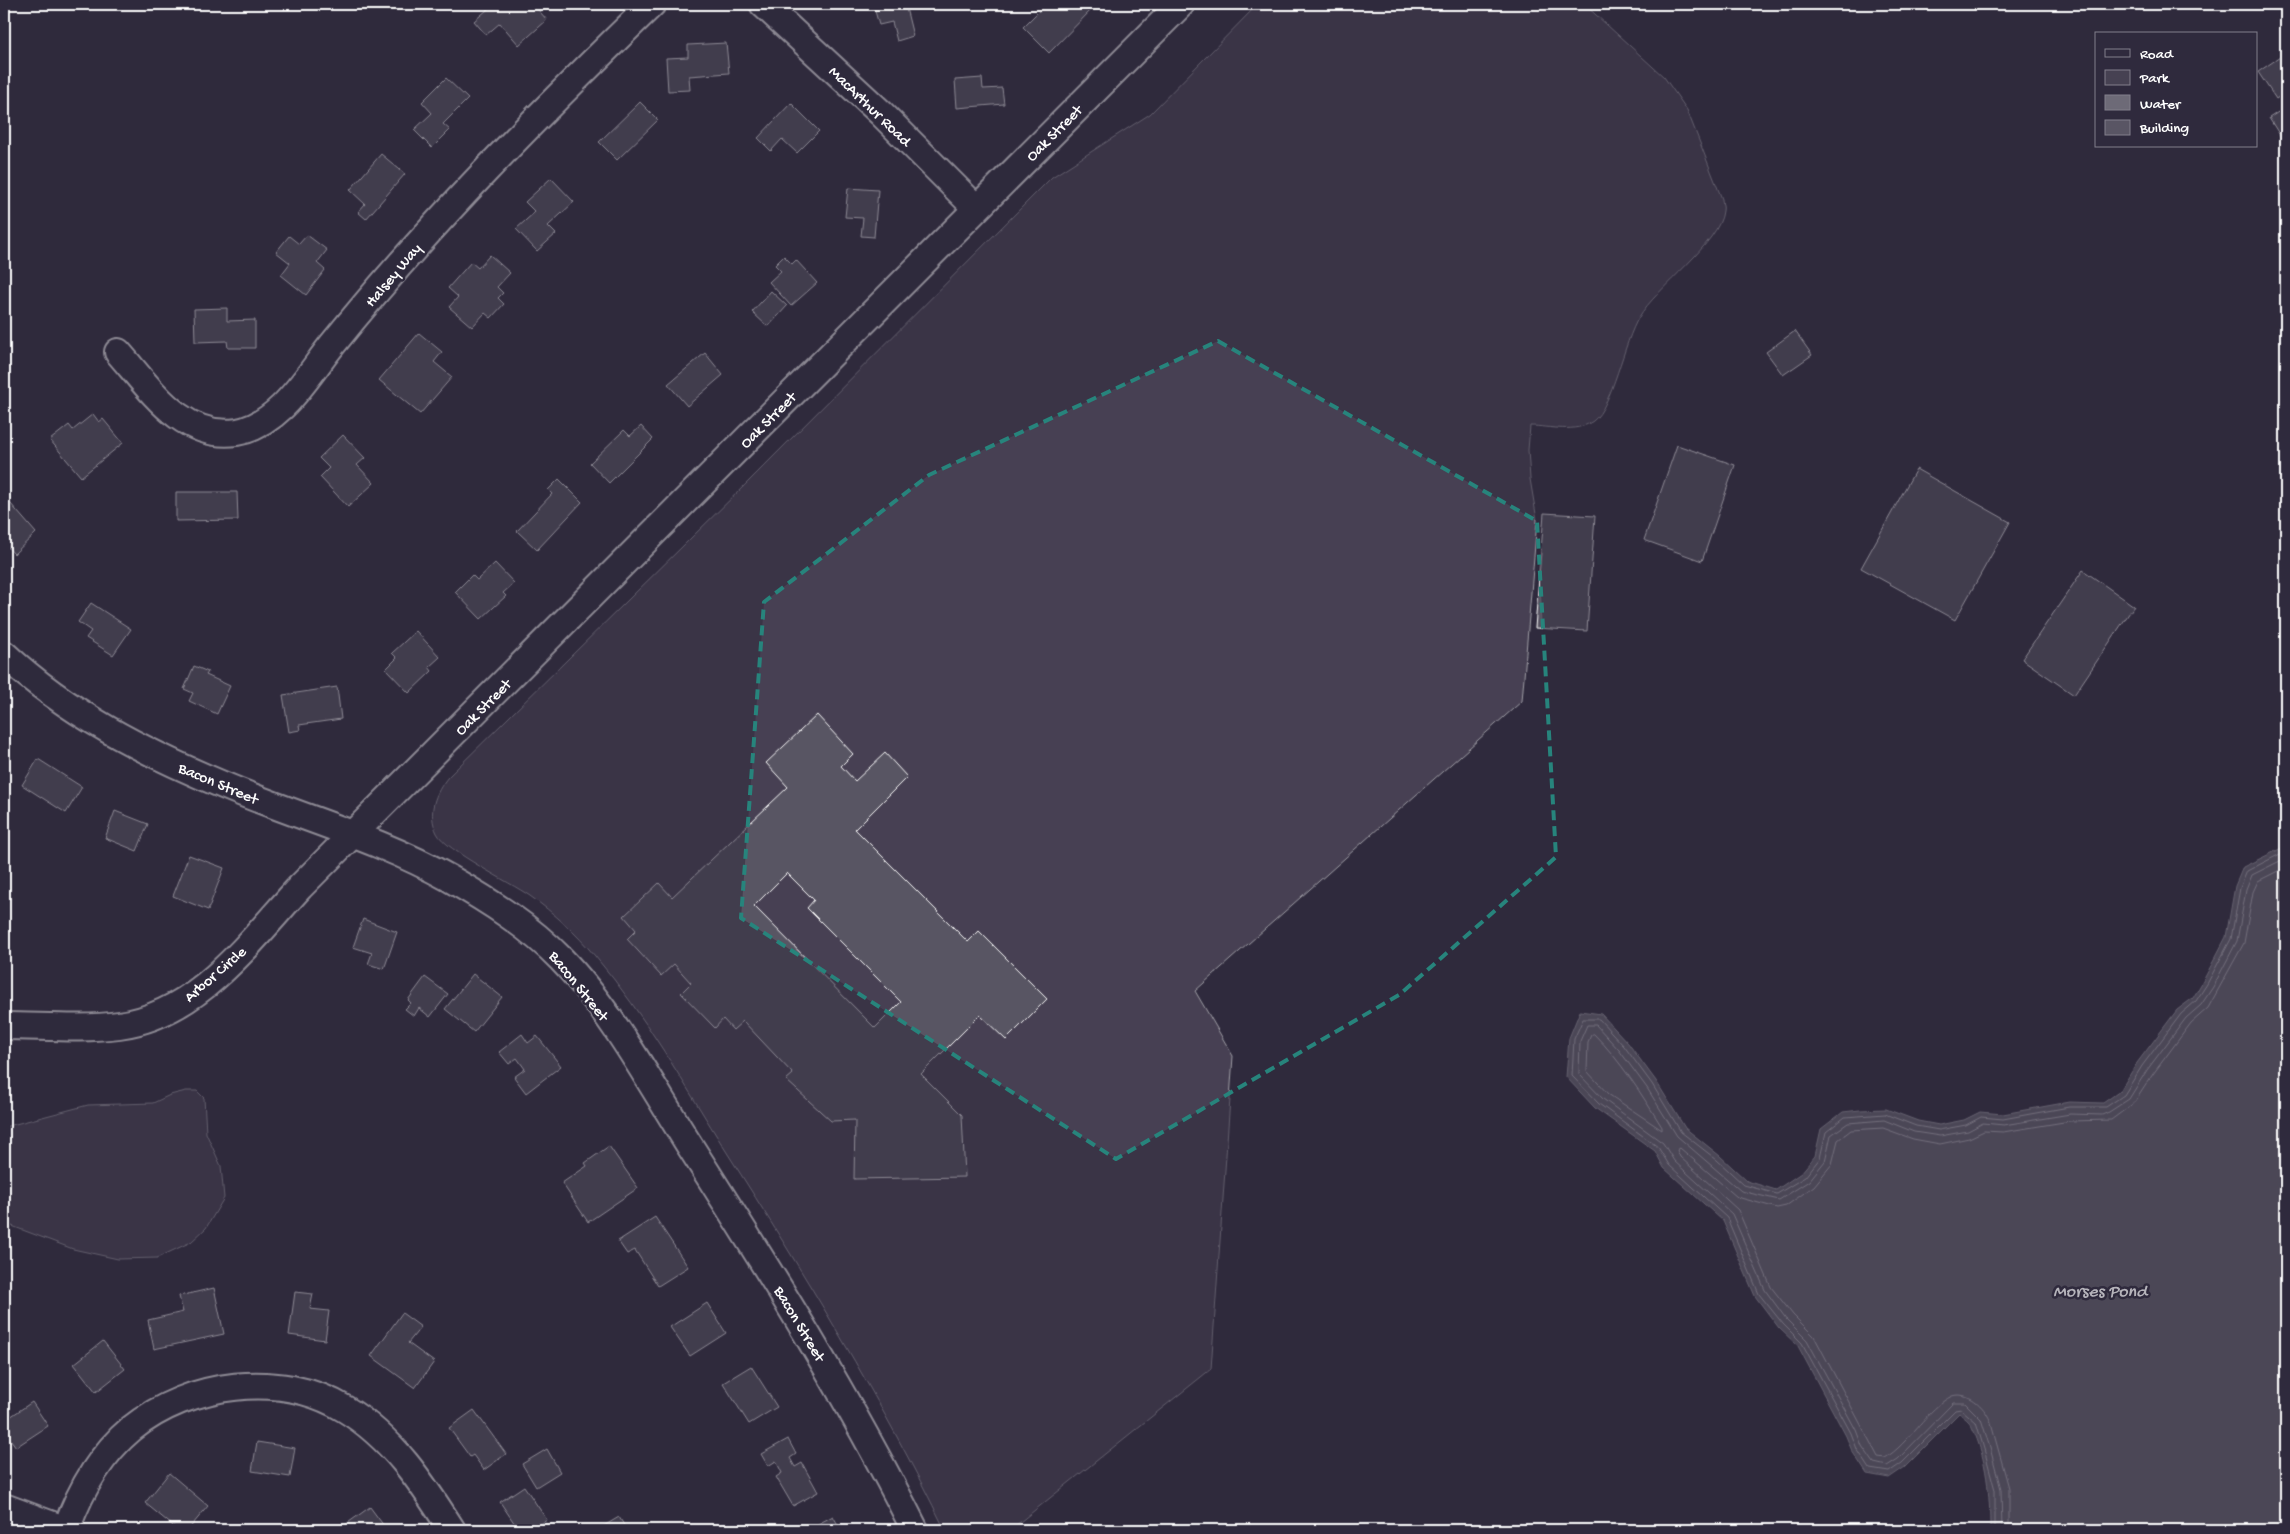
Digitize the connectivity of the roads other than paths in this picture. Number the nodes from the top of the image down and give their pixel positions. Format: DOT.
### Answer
graph roads {
  1 [pos="652,4"];
  2 [pos="1181,4"];
  3 [pos="769,6"];
  4 [pos="976,208"];
  5 [pos="118,352"];
  6 [pos="4,654"];
  7 [pos="354,834"];
  8 [pos="4,1026"];
  9 [pos="4,1508"];
  10 [pos="66,1530"];
  11 [pos="452,1530"];
  12 [pos="915,1530"];
  1 -- 5 [label="street, Halsey Way"];
  2 -- 4 [label="street, Oak Street"];
  3 -- 4 [label="street, MacArthur Road"];
  4 -- 7 [label="street, Oak Street"];
  6 -- 7 [label="street, Bacon Street"];
  7 -- 8 [label="street, Arbor Circle"];
  7 -- 12 [label="street, Bacon Street"];
  9 -- 10 [label="street"];
  10 -- 11 [label="street"];
}
